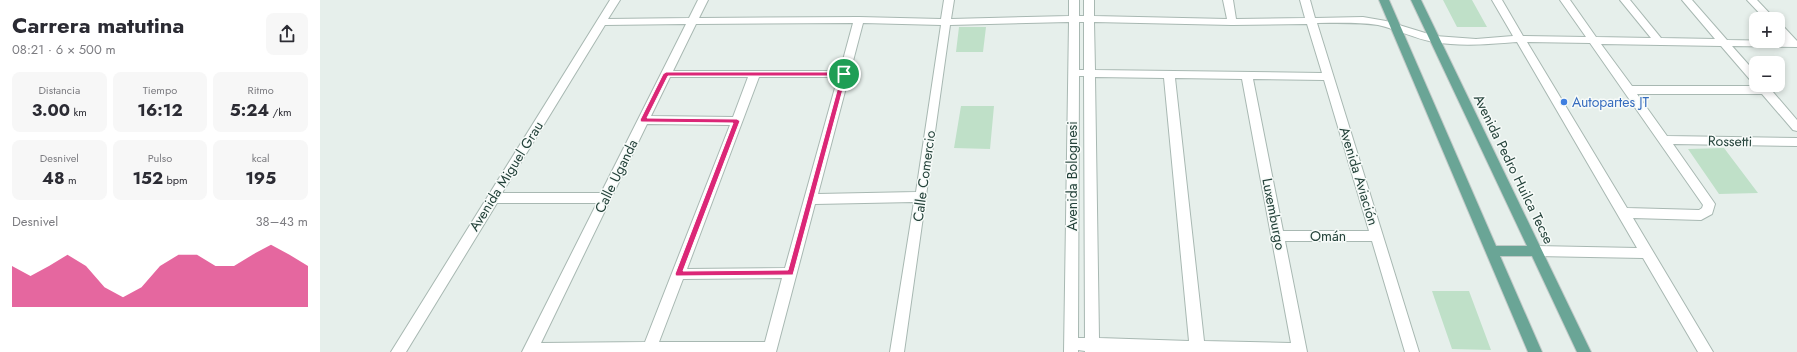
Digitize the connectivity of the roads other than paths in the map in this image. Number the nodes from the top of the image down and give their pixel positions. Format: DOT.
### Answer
graph roads {
  1 [pos="615,0"];
  2 [pos="703,0"];
  3 [pos="949,0"];
  4 [pos="1074,0"];
  5 [pos="1089,0"];
  6 [pos="1228,0"];
  7 [pos="1305,0"];
  8 [pos="1384,0"];
  9 [pos="1416,0"];
  10 [pos="1497,0"];
  11 [pos="1565,0"];
  12 [pos="1625,0"];
  13 [pos="1687,0"];
  14 [pos="1752,0"];
  15 [pos="1763,12"];
  16 [pos="1074,19"];
  17 [pos="1089,19"];
  18 [pos="859,20"];
  19 [pos="1312,21"];
  20 [pos="601,22"];
  21 [pos="692,22"];
  22 [pos="946,22"];
  23 [pos="1232,22"];
  24 [pos="1396,27"];
  25 [pos="1785,34"];
  26 [pos="1435,39"];
  27 [pos="1520,39"];
  28 [pos="1594,42"];
  29 [pos="1659,42"];
  30 [pos="1724,43"];
  31 [pos="1795,44"];
  32 [pos="1749,72"];
  33 [pos="1073,73"];
  34 [pos="1090,73"];
  35 [pos="666,74"];
  36 [pos="755,74"];
  37 [pos="844,74"];
  38 [pos="1169,74"];
  39 [pos="1247,76"];
  40 [pos="1329,77"];
  41 [pos="1749,88"];
  42 [pos="1628,90"];
  43 [pos="1766,92"];
  44 [pos="643,120"];
  45 [pos="737,121"];
  46 [pos="1797,127"];
  47 [pos="1663,140"];
  48 [pos="1797,142"];
  49 [pos="921,197"];
  50 [pos="493,198"];
  51 [pos="605,198"];
  52 [pos="811,199"];
  53 [pos="1625,213"];
  54 [pos="1278,236"];
  55 [pos="1377,236"];
  56 [pos="1492,251"];
  57 [pos="1536,251"];
  58 [pos="1648,253"];
  59 [pos="791,273"];
  60 [pos="678,274"];
  61 [pos="1197,347"];
  62 [pos="650,348"];
  63 [pos="1071,348"];
  64 [pos="1092,348"];
  65 [pos="529,350"];
  66 [pos="770,350"];
  67 [pos="1300,351"];
  68 [pos="398,352"];
  69 [pos="897,352"];
  70 [pos="1412,352"];
  71 [pos="1535,352"];
  72 [pos="1584,352"];
  73 [pos="1706,352"];
  1 -- 20 [label="street, Avenida Miguel Grau"];
  2 -- 21 [label="street, Calle Uganda"];
  3 -- 22 [label="street, Calle Comercio"];
  4 -- 16 [label="street, Avenida Bolognesi"];
  5 -- 17 [label="street, Avenida Bolognesi"];
  6 -- 23 [label="street"];
  7 -- 19 [label="street, Avenida Aviación"];
  8 -- 24 [label="main road"];
  9 -- 26 [label="main road, Avenida Pedro Huilca Tecse"];
  10 -- 27 [label="street"];
  11 -- 28 [label="street"];
  12 -- 29 [label="street"];
  13 -- 30 [label="street"];
  14 -- 15 [label="street"];
  16 -- 17 [label="street"];
  16 -- 22 [label="street"];
  16 -- 33 [label="street, Avenida Bolognesi"];
  17 -- 23 [label="street"];
  17 -- 34 [label="street, Avenida Bolognesi"];
  18 -- 21 [label="street"];
  18 -- 22 [label="street"];
  18 -- 37 [label="street"];
  19 -- 23 [label="street"];
  19 -- 24 [label="street"];
  19 -- 40 [label="street, Avenida Aviación"];
  20 -- 21 [label="street"];
  20 -- 50 [label="street, Avenida Miguel Grau"];
  21 -- 35 [label="street, Calle Uganda"];
  22 -- 49 [label="street, Calle Comercio"];
  24 -- 26 [label="street"];
  24 -- 56 [label="main road"];
  25 -- 31 [label="street"];
  26 -- 27 [label="street"];
  26 -- 57 [label="main road, Avenida Pedro Huilca Tecse"];
  27 -- 28 [label="street"];
  27 -- 53 [label="street"];
  28 -- 29 [label="street"];
  28 -- 42 [label="street"];
  29 -- 30 [label="street"];
  30 -- 31 [label="street"];
  30 -- 32 [label="street"];
  33 -- 34 [label="street"];
  33 -- 63 [label="street, Avenida Bolognesi"];
  34 -- 38 [label="street"];
  34 -- 64 [label="street, Avenida Bolognesi"];
  35 -- 36 [label="street"];
  35 -- 44 [label="street, Calle Uganda"];
  36 -- 37 [label="street"];
  36 -- 45 [label="street"];
  37 -- 52 [label="street"];
  38 -- 39 [label="street"];
  38 -- 61 [label="street"];
  39 -- 40 [label="street"];
  39 -- 54 [label="street, Luxemburgo"];
  40 -- 55 [label="street, Avenida Aviación"];
  41 -- 42 [label="street"];
  42 -- 47 [label="street"];
  43 -- 46 [label="street"];
  44 -- 45 [label="street"];
  44 -- 51 [label="street, Calle Uganda"];
  45 -- 60 [label="street"];
  47 -- 48 [label="street, Rossetti"];
  47 -- 53 [label="street"];
  49 -- 52 [label="street"];
  49 -- 69 [label="street, Calle Comercio"];
  50 -- 51 [label="street"];
  50 -- 68 [label="street, Avenida Miguel Grau"];
  51 -- 65 [label="street, Calle Uganda"];
  52 -- 59 [label="street"];
  53 -- 58 [label="street"];
  54 -- 55 [label="street, Omán"];
  54 -- 67 [label="street, Luxemburgo"];
  55 -- 70 [label="street, Avenida Aviación"];
  56 -- 57 [label="main road"];
  56 -- 71 [label="main road"];
  57 -- 58 [label="street"];
  57 -- 72 [label="main road, Avenida Pedro Huilca Tecse"];
  58 -- 73 [label="street"];
  59 -- 60 [label="street"];
  59 -- 66 [label="street"];
  60 -- 62 [label="street"];
  61 -- 64 [label="street"];
  61 -- 67 [label="street"];
  62 -- 65 [label="street"];
  62 -- 66 [label="street"];
  63 -- 64 [label="street"];
}
